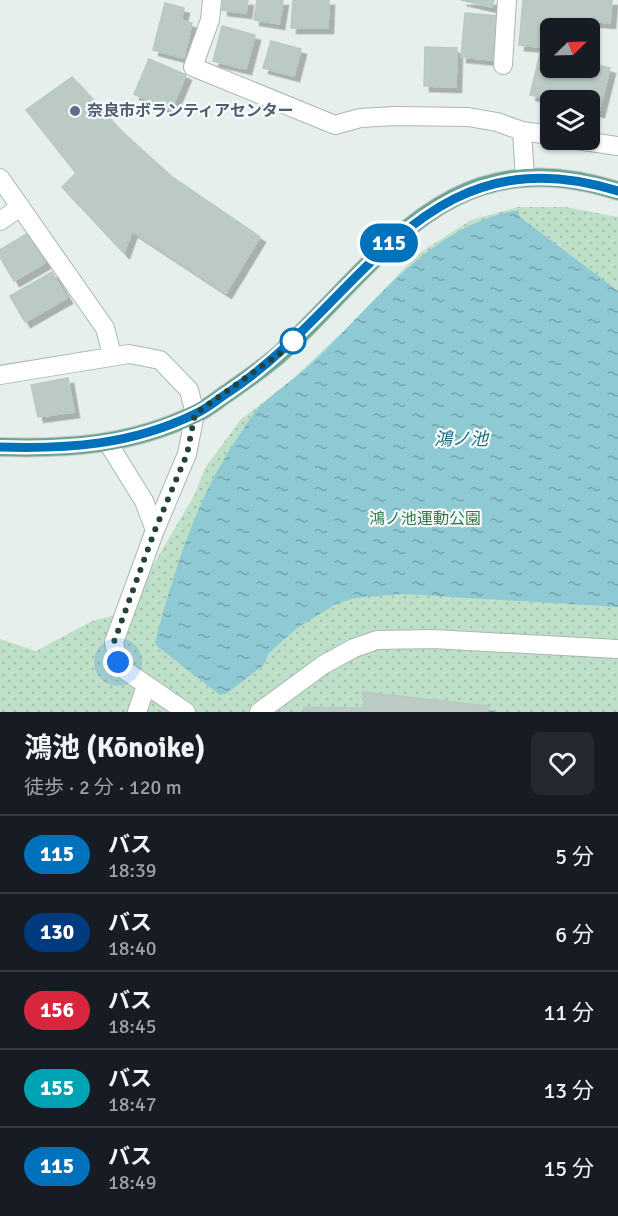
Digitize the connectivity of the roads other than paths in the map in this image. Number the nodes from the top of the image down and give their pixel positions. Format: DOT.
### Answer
graph roads {
  1 [pos="212,0"];
  2 [pos="507,0"];
  3 [pos="503,65"];
  4 [pos="522,131"];
  5 [pos="540,134"];
  6 [pos="600,143"];
  7 [pos="618,146"];
  8 [pos="0,178"];
  9 [pos="525,178"];
  10 [pos="618,191"];
  11 [pos="19,208"];
  12 [pos="0,221"];
  13 [pos="112,355"];
  14 [pos="0,375"];
  15 [pos="195,414"];
  16 [pos="108,443"];
  17 [pos="0,447"];
  18 [pos="155,530"];
  19 [pos="618,648"];
  20 [pos="146,686"];
  21 [pos="137,712"];
  22 [pos="186,712"];
  23 [pos="260,712"];
  1 -- 4 [label="street"];
  2 -- 3 [label="street"];
  4 -- 5 [label="street"];
  4 -- 9 [label="street"];
  6 -- 7 [label="street"];
  8 -- 11 [label="street"];
  9 -- 10 [label="main road"];
  9 -- 15 [label="main road"];
  11 -- 12 [label="street"];
  11 -- 13 [label="street"];
  13 -- 14 [label="street"];
  13 -- 15 [label="street"];
  15 -- 16 [label="main road"];
  15 -- 18 [label="street"];
  16 -- 17 [label="main road"];
  16 -- 18 [label="street"];
  18 -- 20 [label="street"];
  19 -- 23 [label="street"];
  20 -- 21 [label="street"];
  20 -- 22 [label="street"];
}
